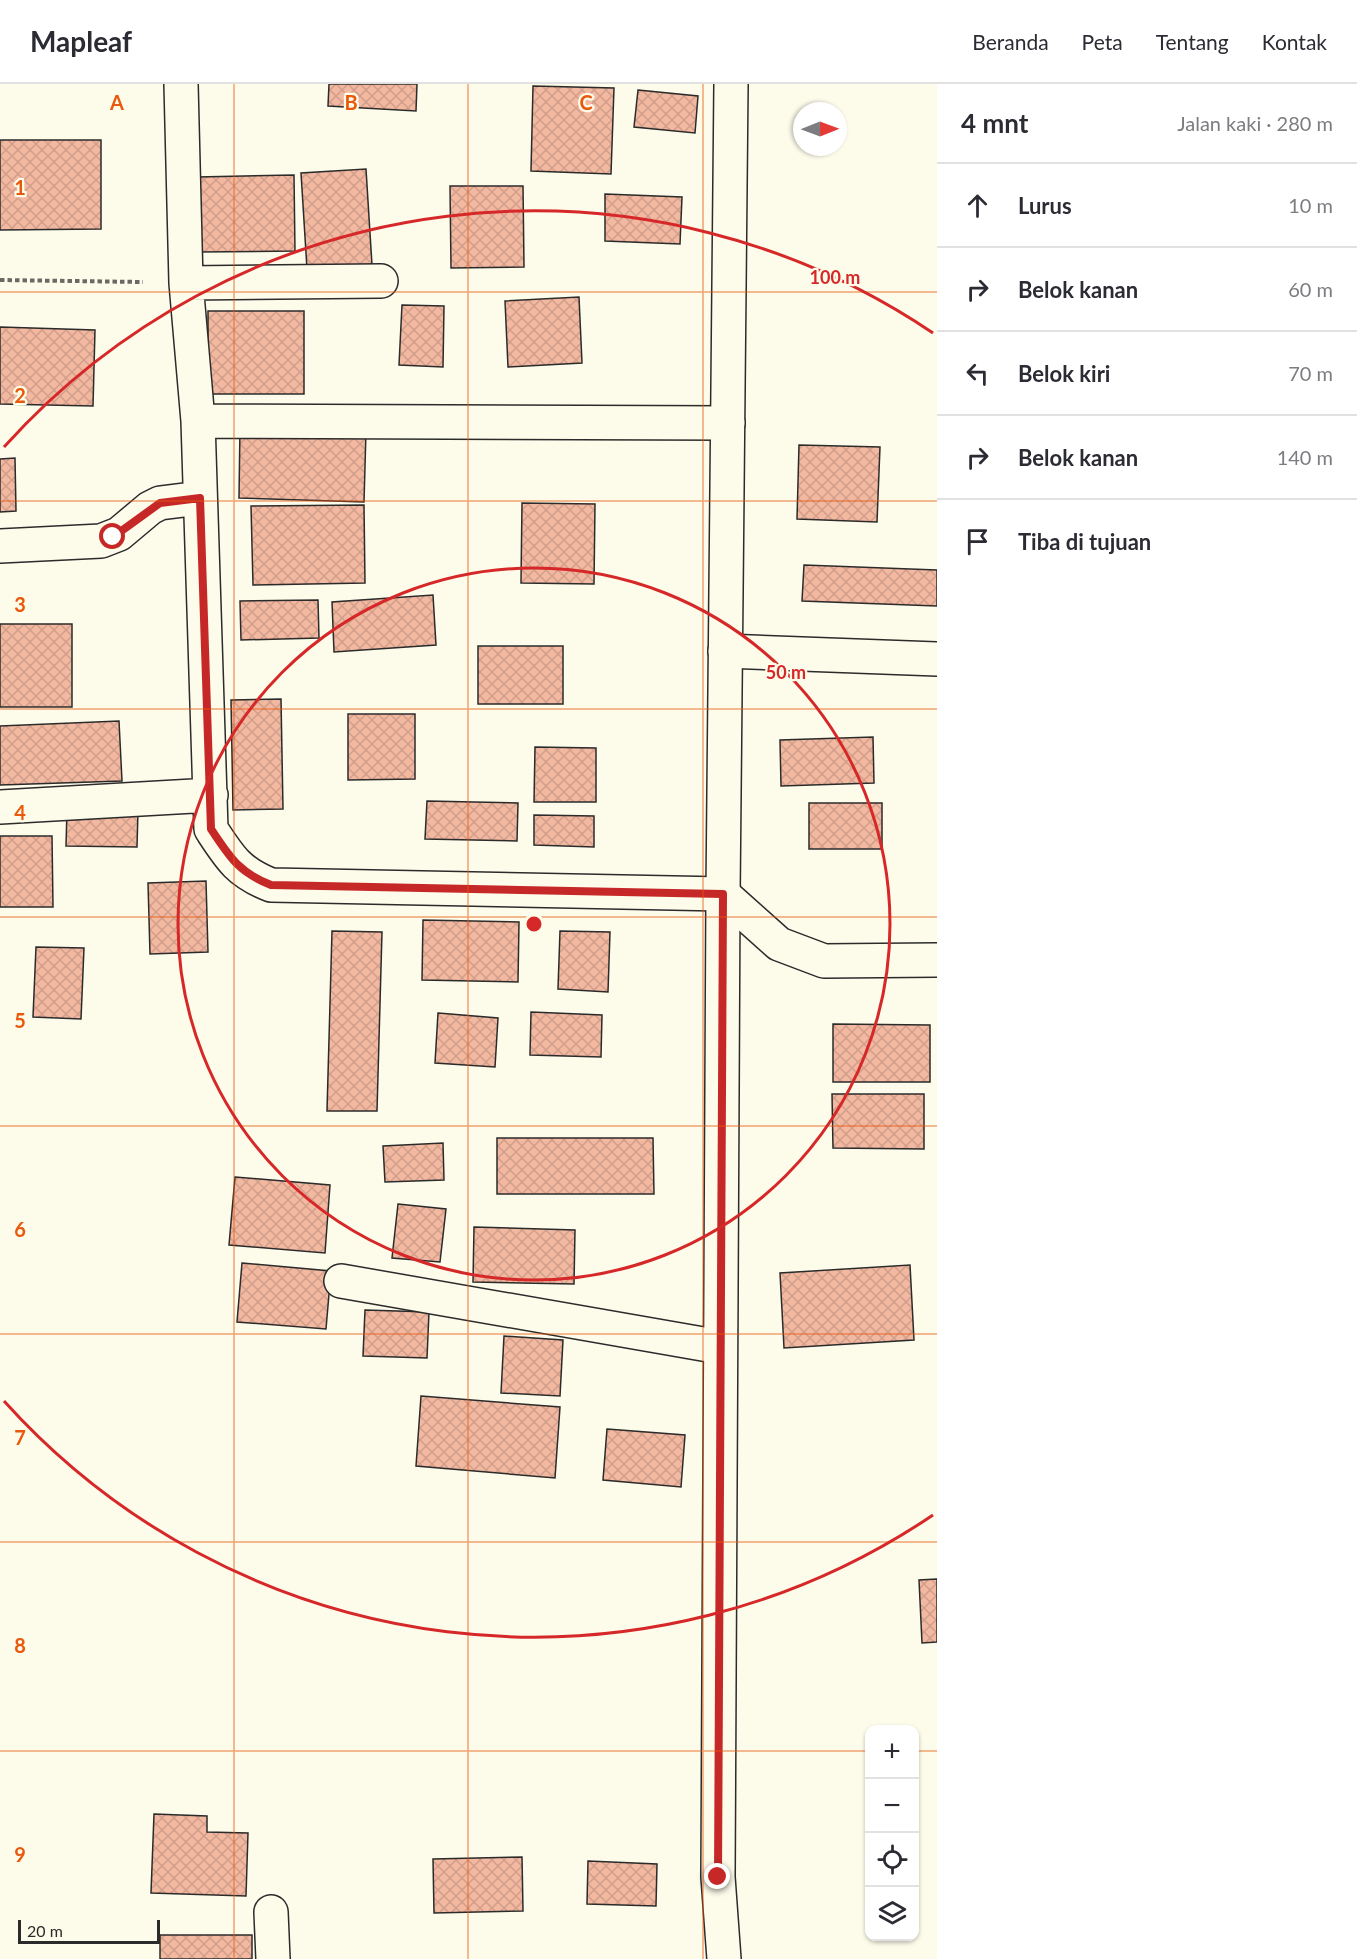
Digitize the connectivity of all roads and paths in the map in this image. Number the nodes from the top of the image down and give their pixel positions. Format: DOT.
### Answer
graph roads {
  1 [pos="181,84"];
  2 [pos="731,84"];
  3 [pos="0,280"];
  4 [pos="381,281"];
  5 [pos="186,283"];
  6 [pos="198,421"];
  7 [pos="728,423"];
  8 [pos="200,498"];
  9 [pos="0,546"];
  10 [pos="725,651"];
  11 [pos="937,659"];
  12 [pos="211,795"];
  13 [pos="0,807"];
  14 [pos="723,894"];
  15 [pos="937,960"];
  16 [pos="341,1281"];
  17 [pos="720,1347"];
  18 [pos="271,1912"];
  19 [pos="273,1959"];
  20 [pos="724,1959"];
  1 -- 5 [label="street"];
  2 -- 7 [label="street"];
  3 -- 5 [label="path"];
  4 -- 5 [label="street"];
  5 -- 6 [label="street"];
  6 -- 7 [label="street"];
  6 -- 8 [label="street"];
  7 -- 10 [label="street"];
  8 -- 9 [label="street"];
  8 -- 12 [label="street"];
  10 -- 11 [label="street"];
  10 -- 14 [label="street"];
  12 -- 13 [label="street"];
  12 -- 14 [label="street"];
  14 -- 15 [label="street"];
  14 -- 17 [label="street"];
  16 -- 17 [label="street"];
  17 -- 20 [label="street"];
  18 -- 19 [label="street"];
}
